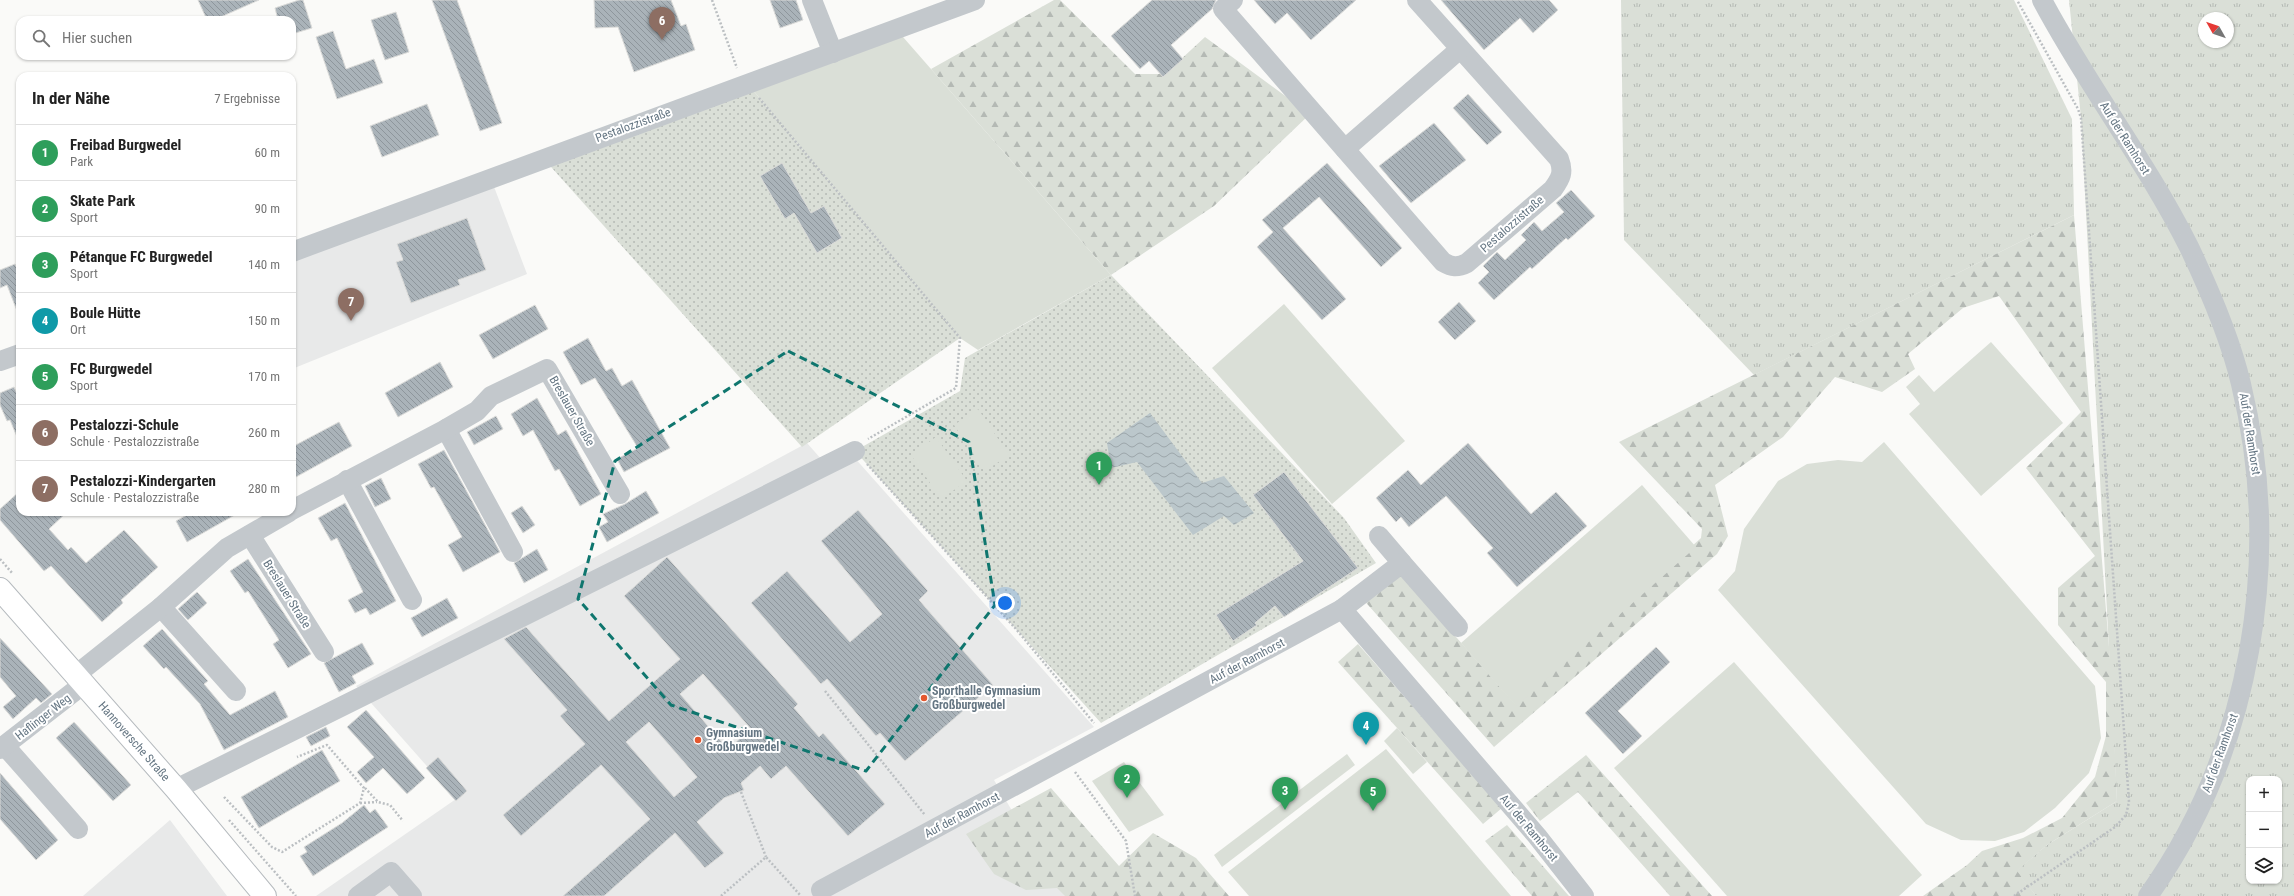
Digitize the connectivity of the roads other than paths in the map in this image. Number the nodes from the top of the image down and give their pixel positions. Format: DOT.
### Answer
graph roads {
  1 [pos="812,0"];
  2 [pos="975,0"];
  3 [pos="1233,0"];
  4 [pos="1417,0"];
  5 [pos="2042,0"];
  6 [pos="1460,49"];
  7 [pos="833,53"];
  8 [pos="1345,149"];
  9 [pos="296,251"];
  10 [pos="16,355"];
  11 [pos="0,361"];
  12 [pos="446,429"];
  13 [pos="855,451"];
  14 [pos="347,480"];
  15 [pos="620,494"];
  16 [pos="296,508"];
  17 [pos="282,516"];
  18 [pos="250,535"];
  19 [pos="1379,536"];
  20 [pos="513,552"];
  21 [pos="1402,563"];
  22 [pos="0,588"];
  23 [pos="412,600"];
  24 [pos="161,607"];
  25 [pos="1342,609"];
  26 [pos="1458,627"];
  27 [pos="324,652"];
  28 [pos="81,679"];
  29 [pos="236,692"];
  30 [pos="2,748"];
  31 [pos="176,789"];
  32 [pos="78,829"];
  33 [pos="821,890"];
  34 [pos="265,896"];
  35 [pos="358,896"];
  36 [pos="412,896"];
  37 [pos="1584,896"];
  38 [pos="2148,896"];
  1 -- 7 [label="street"];
  2 -- 7 [label="street, Pestalozzistraße"];
  3 -- 8 [label="street, Pestalozzistraße"];
  4 -- 6 [label="street, Pestalozzistraße"];
  5 -- 38 [label="street, Auf der Ramhorst"];
  6 -- 8 [label="street"];
  6 -- 8 [label="street, Pestalozzistraße"];
  7 -- 9 [label="street, Pestalozzistraße"];
  10 -- 11 [label="street"];
  12 -- 14 [label="street, Breslauer Straße"];
  12 -- 15 [label="street, Breslauer Straße"];
  12 -- 20 [label="street"];
  13 -- 31 [label="street"];
  14 -- 16 [label="street, Breslauer Straße"];
  14 -- 23 [label="street"];
  17 -- 18 [label="street"];
  18 -- 24 [label="street"];
  18 -- 27 [label="street, Breslauer Straße"];
  19 -- 21 [label="street"];
  21 -- 25 [label="street"];
  21 -- 26 [label="street"];
  22 -- 28 [label="main road, Hannoversche Straße"];
  24 -- 28 [label="street"];
  24 -- 29 [label="street"];
  25 -- 33 [label="street, Auf der Ramhorst"];
  25 -- 37 [label="street, Auf der Ramhorst"];
  28 -- 30 [label="street, Haflinger Weg"];
  28 -- 31 [label="main road, Hannoversche Straße"];
  30 -- 32 [label="street"];
  31 -- 34 [label="main road, Hannoversche Straße"];
  35 -- 36 [label="street"];
}
